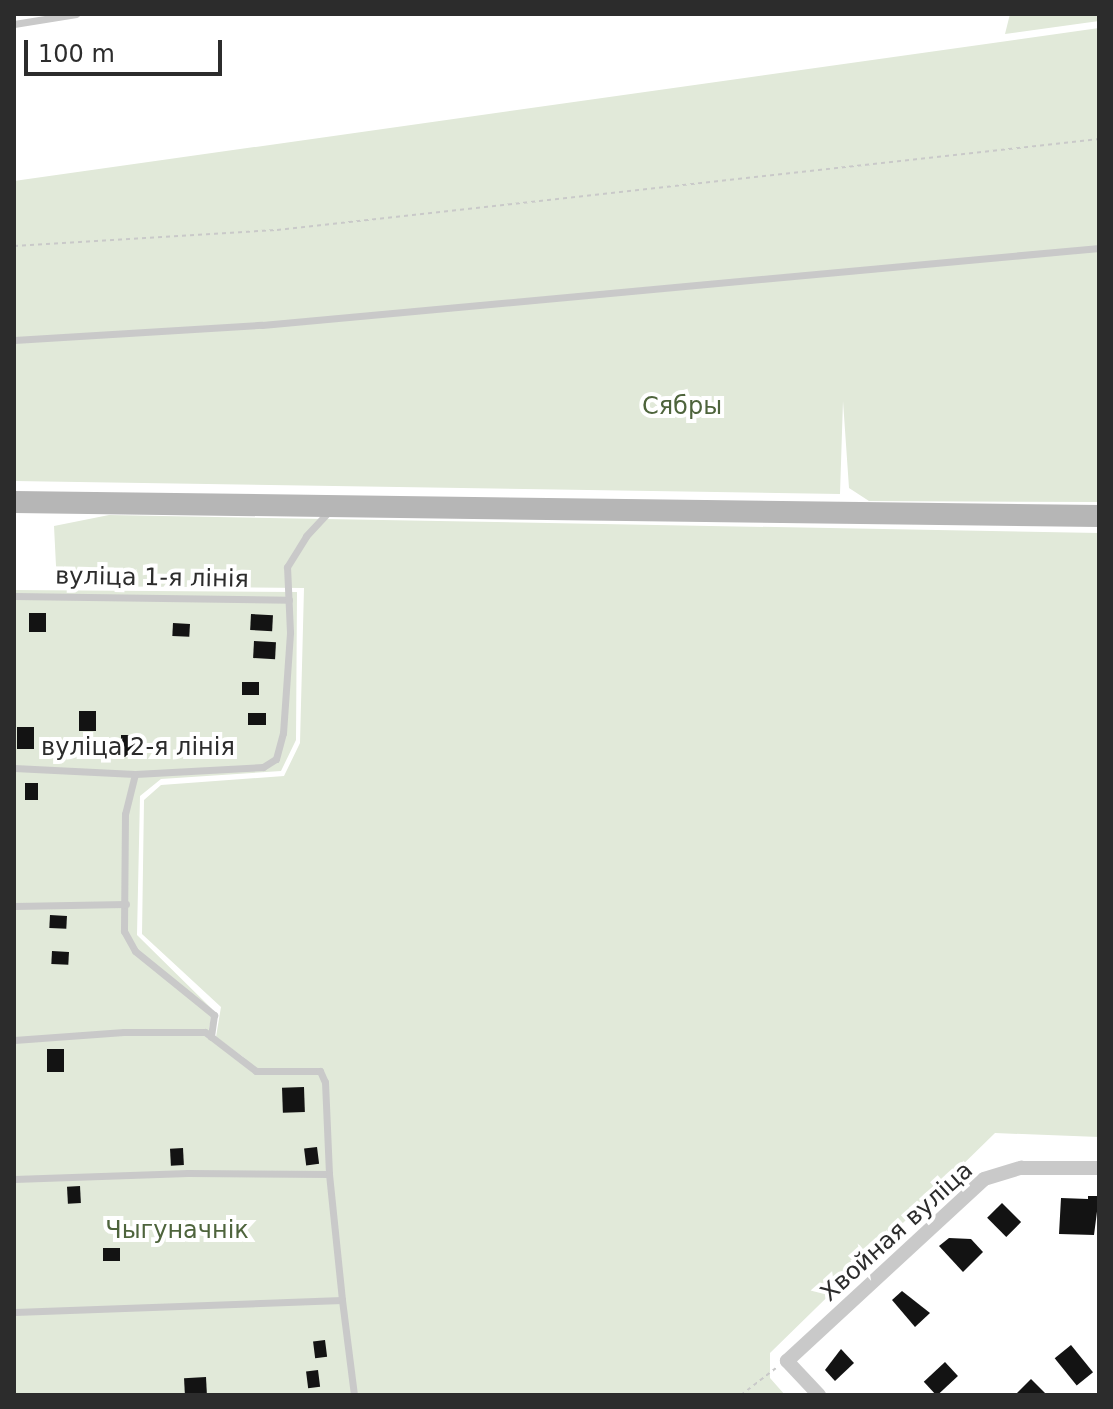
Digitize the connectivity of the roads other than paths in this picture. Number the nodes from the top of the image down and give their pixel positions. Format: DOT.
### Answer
graph roads {
  1 [pos="76,14"];
  2 [pos="14,24"];
  3 [pos="1099,248"];
  4 [pos="14,340"];
  5 [pos="14,502"];
  6 [pos="333,507"];
  7 [pos="1099,516"];
  8 [pos="14,596"];
  9 [pos="289,600"];
  10 [pos="14,768"];
  11 [pos="135,774"];
  12 [pos="126,904"];
  13 [pos="14,906"];
  14 [pos="211,1037"];
  15 [pos="14,1040"];
  16 [pos="1099,1168"];
  17 [pos="329,1174"];
  18 [pos="14,1179"];
  19 [pos="342,1300"];
  20 [pos="14,1312"];
  21 [pos="354,1395"];
  22 [pos="819,1395"];
  1 -- 2 [label="lane"];
  3 -- 4 [label="lane"];
  5 -- 6 [label="main road"];
  6 -- 7 [label="main road"];
  6 -- 9 [label="lane"];
  8 -- 9 [label="lane, вуліца 1-я лінія"];
  9 -- 11 [label="lane, вуліца 2-я лінія"];
  10 -- 11 [label="lane, вуліца 2-я лінія"];
  11 -- 12 [label="lane"];
  12 -- 13 [label="lane"];
  12 -- 14 [label="lane"];
  14 -- 15 [label="lane"];
  14 -- 17 [label="lane"];
  16 -- 22 [label="street, Хвойная вуліца"];
  17 -- 18 [label="lane"];
  17 -- 19 [label="lane"];
  19 -- 20 [label="lane"];
  19 -- 21 [label="lane"];
}
